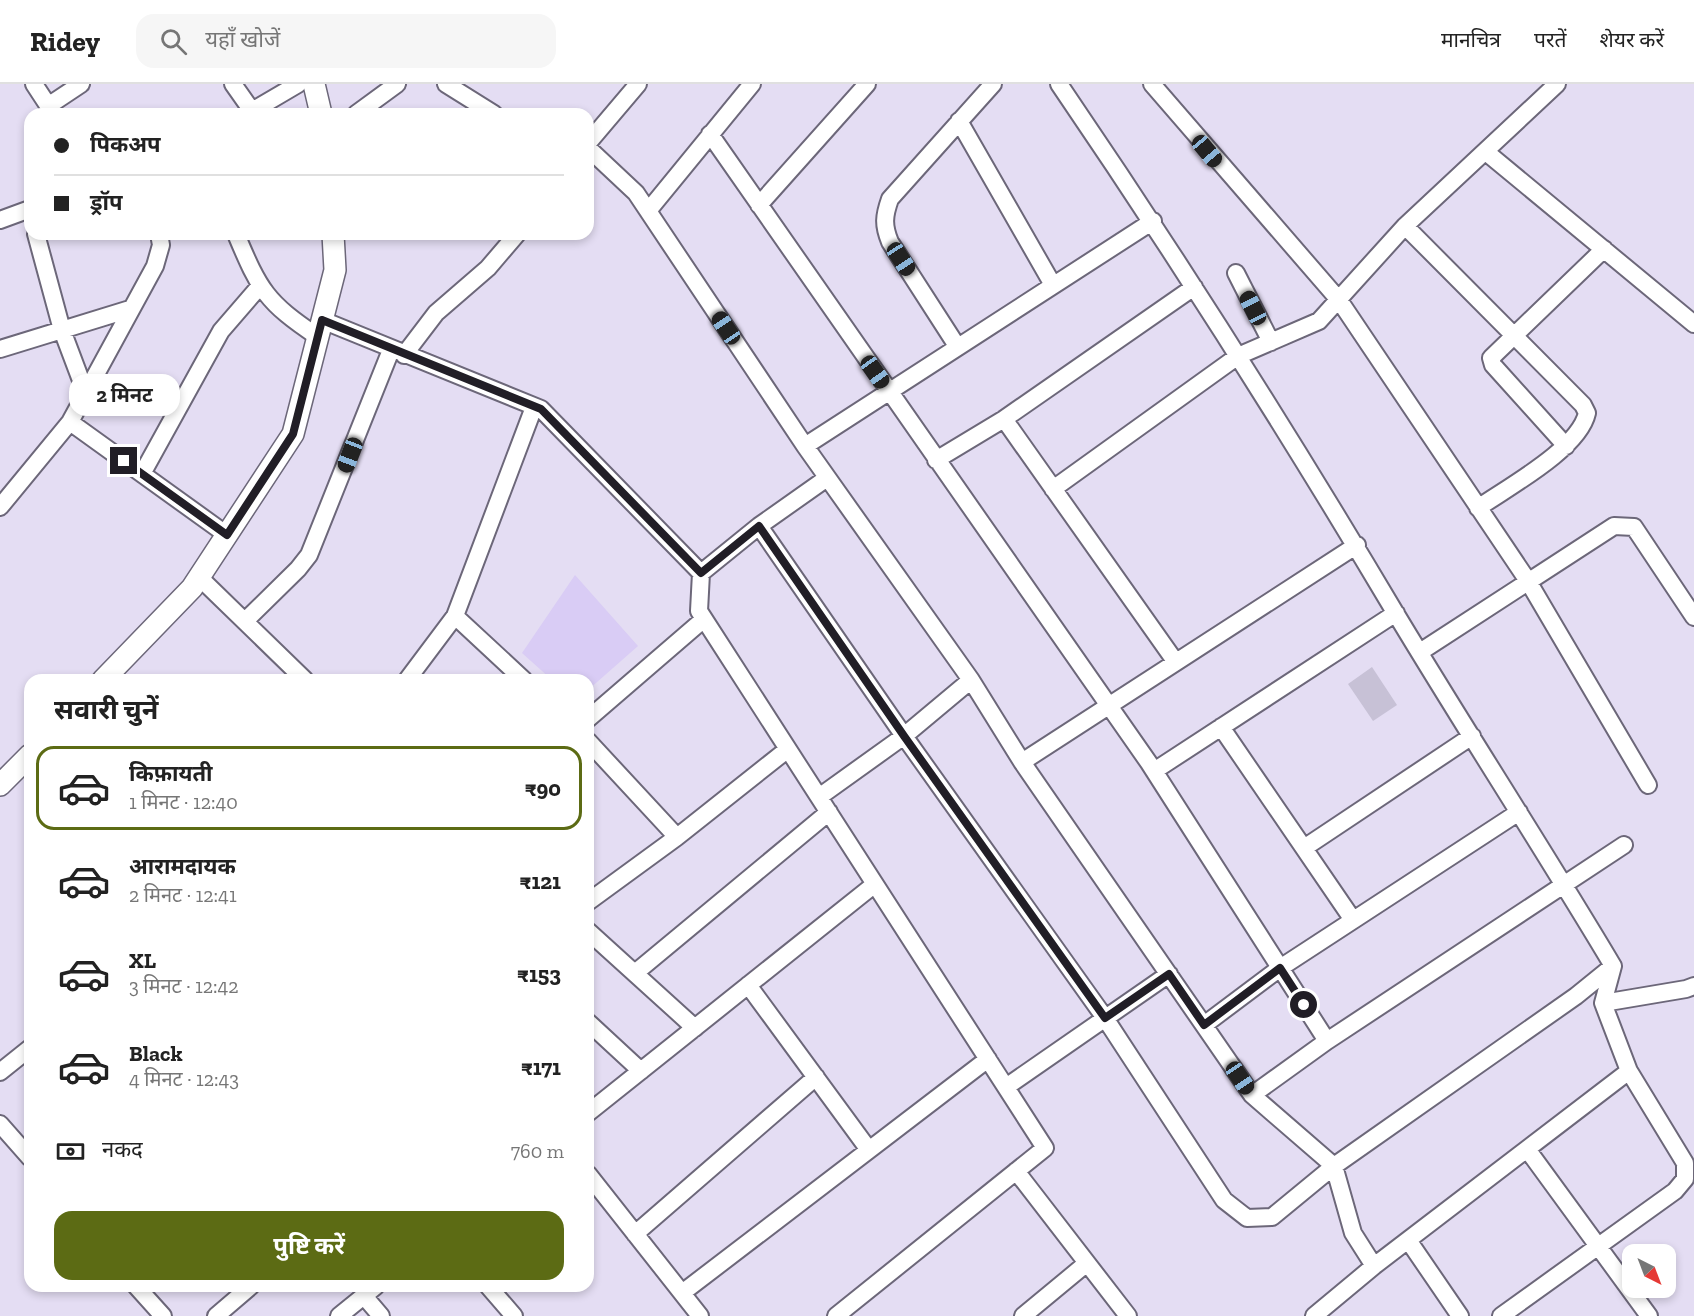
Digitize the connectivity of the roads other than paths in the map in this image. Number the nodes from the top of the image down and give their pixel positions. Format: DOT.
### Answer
graph roads {
  1 [pos="34,84"];
  2 [pos="81,84"];
  3 [pos="233,84"];
  4 [pos="298,84"];
  5 [pos="314,84"];
  6 [pos="397,84"];
  7 [pos="446,84"];
  8 [pos="638,84"];
  9 [pos="752,84"];
  10 [pos="867,84"];
  11 [pos="993,84"];
  12 [pos="1059,84"];
  13 [pos="1152,84"];
  14 [pos="1557,84"];
  15 [pos="50,108"];
  16 [pos="53,108"];
  17 [pos="247,108"];
  18 [pos="256,108"];
  19 [pos="320,108"];
  20 [pos="364,108"];
  21 [pos="484,108"];
  22 [pos="959,121"];
  23 [pos="710,134"];
  24 [pos="594,138"];
  25 [pos="594,151"];
  26 [pos="1485,152"];
  27 [pos="759,205"];
  28 [pos="648,211"];
  29 [pos="24,212"];
  30 [pos="0,220"];
  31 [pos="1153,221"];
  32 [pos="1405,226"];
  33 [pos="38,240"];
  34 [pos="160,240"];
  35 [pos="239,240"];
  36 [pos="333,240"];
  37 [pos="512,240"];
  38 [pos="1604,249"];
  39 [pos="1236,273"];
  40 [pos="1053,285"];
  41 [pos="259,286"];
  42 [pos="1194,287"];
  43 [pos="1339,300"];
  44 [pos="130,309"];
  45 [pos="1694,324"];
  46 [pos="320,328"];
  47 [pos="62,330"];
  48 [pos="1515,335"];
  49 [pos="1271,342"];
  50 [pos="957,346"];
  51 [pos="0,349"];
  52 [pos="398,353"];
  53 [pos="1238,356"];
  54 [pos="888,390"];
  55 [pos="85,391"];
  56 [pos="534,407"];
  57 [pos="1004,419"];
  58 [pos="70,422"];
  59 [pos="804,446"];
  60 [pos="1566,446"];
  61 [pos="936,460"];
  62 [pos="142,474"];
  63 [pos="827,478"];
  64 [pos="1053,489"];
  65 [pos="0,507"];
  66 [pos="1478,508"];
  67 [pos="759,526"];
  68 [pos="227,535"];
  69 [pos="1357,545"];
  70 [pos="701,573"];
  71 [pos="199,577"];
  72 [pos="1528,581"];
  73 [pos="1396,613"];
  74 [pos="455,616"];
  75 [pos="1694,617"];
  76 [pos="704,619"];
  77 [pos="244,621"];
  78 [pos="1420,652"];
  79 [pos="1175,661"];
  80 [pos="109,674"];
  81 [pos="299,674"];
  82 [pos="412,674"];
  83 [pos="518,674"];
  84 [pos="971,680"];
  85 [pos="1108,705"];
  86 [pos="594,714"];
  87 [pos="1221,727"];
  88 [pos="904,736"];
  89 [pos="1472,736"];
  90 [pos="594,747"];
  91 [pos="788,749"];
  92 [pos="24,760"];
  93 [pos="1022,762"];
  94 [pos="1154,771"];
  95 [pos="1,782"];
  96 [pos="1648,785"];
  97 [pos="819,797"];
  98 [pos="829,812"];
  99 [pos="1519,812"];
  100 [pos="677,837"];
  101 [pos="1624,845"];
  102 [pos="1304,848"];
  103 [pos="1564,883"];
  104 [pos="875,884"];
  105 [pos="594,898"];
  106 [pos="1353,920"];
  107 [pos="594,937"];
  108 [pos="1613,966"];
  109 [pos="1280,968"];
  110 [pos="634,974"];
  111 [pos="1169,974"];
  112 [pos="748,985"];
  113 [pos="1694,986"];
  114 [pos="1603,1004"];
  115 [pos="1105,1018"];
  116 [pos="1204,1025"];
  117 [pos="594,1028"];
  118 [pos="695,1028"];
  119 [pos="1327,1041"];
  120 [pos="24,1053"];
  121 [pos="988,1059"];
  122 [pos="641,1071"];
  123 [pos="1629,1071"];
  124 [pos="0,1072"];
  125 [pos="816,1077"];
  126 [pos="1006,1087"];
  127 [pos="1252,1095"];
  128 [pos="594,1108"];
  129 [pos="0,1124"];
  130 [pos="1527,1149"];
  131 [pos="869,1150"];
  132 [pos="24,1151"];
  133 [pos="1334,1166"];
  134 [pos="1016,1171"];
  135 [pos="594,1182"];
  136 [pos="635,1234"];
  137 [pos="1408,1240"];
  138 [pos="1599,1246"];
  139 [pos="1087,1263"];
  140 [pos="1374,1266"];
  141 [pos="141,1292"];
  142 [pos="244,1292"];
  143 [pos="369,1292"];
  144 [pos="370,1292"];
  145 [pos="493,1292"];
  146 [pos="682,1293"];
  147 [pos="163,1316"];
  148 [pos="216,1316"];
  149 [pos="339,1316"];
  150 [pos="381,1316"];
  151 [pos="514,1316"];
  152 [pos="700,1316"];
  153 [pos="836,1316"];
  154 [pos="1023,1316"];
  155 [pos="1128,1316"];
  156 [pos="1314,1316"];
  157 [pos="1461,1316"];
  158 [pos="1501,1316"];
  159 [pos="1649,1316"];
  1 -- 15 [label="street"];
  2 -- 16 [label="street"];
  3 -- 17 [label="street"];
  4 -- 18 [label="street"];
  5 -- 19 [label="main road"];
  6 -- 20 [label="street"];
  7 -- 21 [label="street"];
  8 -- 24 [label="street"];
  9 -- 23 [label="street"];
  10 -- 27 [label="street"];
  11 -- 22 [label="street"];
  12 -- 31 [label="street"];
  13 -- 43 [label="street"];
  14 -- 26 [label="street"];
  22 -- 40 [label="street"];
  22 -- 50 [label="street"];
  23 -- 27 [label="street"];
  23 -- 28 [label="street"];
  25 -- 28 [label="street"];
  26 -- 32 [label="street"];
  26 -- 38 [label="street"];
  27 -- 54 [label="street"];
  28 -- 59 [label="street"];
  29 -- 30 [label="street"];
  31 -- 40 [label="street"];
  31 -- 42 [label="street"];
  32 -- 43 [label="street"];
  32 -- 48 [label="street"];
  33 -- 47 [label="street"];
  34 -- 44 [label="street"];
  35 -- 41 [label="street"];
  36 -- 46 [label="main road"];
  37 -- 52 [label="street"];
  38 -- 45 [label="street"];
  38 -- 48 [label="street"];
  39 -- 49 [label="street"];
  40 -- 50 [label="street"];
  41 -- 46 [label="street"];
  41 -- 62 [label="street"];
  42 -- 53 [label="street"];
  42 -- 57 [label="street"];
  43 -- 49 [label="street"];
  43 -- 66 [label="street"];
  44 -- 47 [label="street"];
  44 -- 55 [label="street"];
  46 -- 52 [label="street"];
  46 -- 68 [label="main road"];
  47 -- 51 [label="street"];
  47 -- 55 [label="street"];
  48 -- 60 [label="street"];
  48 -- 60 [label="street"];
  49 -- 53 [label="street"];
  50 -- 54 [label="street"];
  52 -- 56 [label="street"];
  52 -- 77 [label="street"];
  53 -- 64 [label="street"];
  53 -- 69 [label="street"];
  54 -- 59 [label="street"];
  54 -- 61 [label="street"];
  55 -- 58 [label="street"];
  56 -- 70 [label="street"];
  56 -- 74 [label="street"];
  57 -- 61 [label="street"];
  57 -- 64 [label="street"];
  58 -- 62 [label="street"];
  58 -- 65 [label="street"];
  59 -- 63 [label="street"];
  60 -- 66 [label="street"];
  61 -- 85 [label="street"];
  62 -- 68 [label="street"];
  63 -- 67 [label="street"];
  63 -- 84 [label="street"];
  64 -- 79 [label="street"];
  66 -- 72 [label="street"];
  67 -- 70 [label="street"];
  67 -- 88 [label="street"];
  68 -- 71 [label="main road"];
  69 -- 73 [label="street"];
  69 -- 79 [label="street"];
  70 -- 76 [label="street"];
  71 -- 77 [label="street"];
  71 -- 80 [label="main road"];
  72 -- 75 [label="street"];
  72 -- 78 [label="street"];
  72 -- 96 [label="street"];
  73 -- 78 [label="street"];
  73 -- 87 [label="street"];
  74 -- 82 [label="street"];
  74 -- 83 [label="street"];
  76 -- 86 [label="street"];
  76 -- 91 [label="street"];
  77 -- 81 [label="street"];
  78 -- 89 [label="street"];
  79 -- 85 [label="street"];
  84 -- 88 [label="street"];
  84 -- 93 [label="street"];
  85 -- 93 [label="street"];
  85 -- 94 [label="street"];
  87 -- 94 [label="street"];
  87 -- 102 [label="street"];
  88 -- 97 [label="street"];
  88 -- 115 [label="street"];
  89 -- 99 [label="street"];
  89 -- 102 [label="street"];
  90 -- 100 [label="street"];
  91 -- 97 [label="street"];
  91 -- 100 [label="street"];
  92 -- 95 [label="main road"];
  93 -- 111 [label="street"];
  94 -- 109 [label="street"];
  97 -- 98 [label="street"];
  98 -- 104 [label="street"];
  98 -- 110 [label="street"];
  99 -- 103 [label="street"];
  99 -- 106 [label="street"];
  100 -- 105 [label="street"];
  101 -- 103 [label="street"];
  102 -- 106 [label="street"];
  103 -- 108 [label="street"];
  103 -- 119 [label="street"];
  104 -- 112 [label="street"];
  104 -- 121 [label="street"];
  106 -- 109 [label="street"];
  107 -- 110 [label="street"];
  108 -- 114 [label="street"];
  108 -- 133 [label="street"];
  109 -- 116 [label="street"];
  109 -- 119 [label="street"];
  110 -- 118 [label="street"];
  111 -- 115 [label="street"];
  111 -- 116 [label="street"];
  112 -- 118 [label="street"];
  112 -- 125 [label="street"];
  113 -- 114 [label="street"];
  114 -- 123 [label="street"];
  115 -- 126 [label="street"];
  115 -- 133 [label="street"];
  116 -- 127 [label="street"];
  117 -- 122 [label="street"];
  118 -- 122 [label="street"];
  119 -- 127 [label="street"];
  120 -- 124 [label="street"];
  121 -- 126 [label="street"];
  121 -- 131 [label="street"];
  122 -- 128 [label="street"];
  123 -- 130 [label="street"];
  123 -- 138 [label="street"];
  125 -- 131 [label="street"];
  125 -- 136 [label="street"];
  126 -- 134 [label="street"];
  127 -- 133 [label="street"];
  129 -- 132 [label="street"];
  130 -- 137 [label="street"];
  130 -- 138 [label="street"];
  131 -- 146 [label="street"];
  133 -- 140 [label="street"];
  134 -- 139 [label="street"];
  134 -- 153 [label="street"];
  135 -- 136 [label="street"];
  136 -- 146 [label="street"];
  137 -- 140 [label="street"];
  137 -- 157 [label="street"];
  138 -- 158 [label="street"];
  138 -- 159 [label="street"];
  139 -- 154 [label="street"];
  139 -- 155 [label="street"];
  140 -- 156 [label="street"];
  141 -- 147 [label="street"];
  142 -- 148 [label="street"];
  143 -- 149 [label="street"];
  144 -- 150 [label="street"];
  145 -- 151 [label="street"];
  146 -- 152 [label="street"];
}
